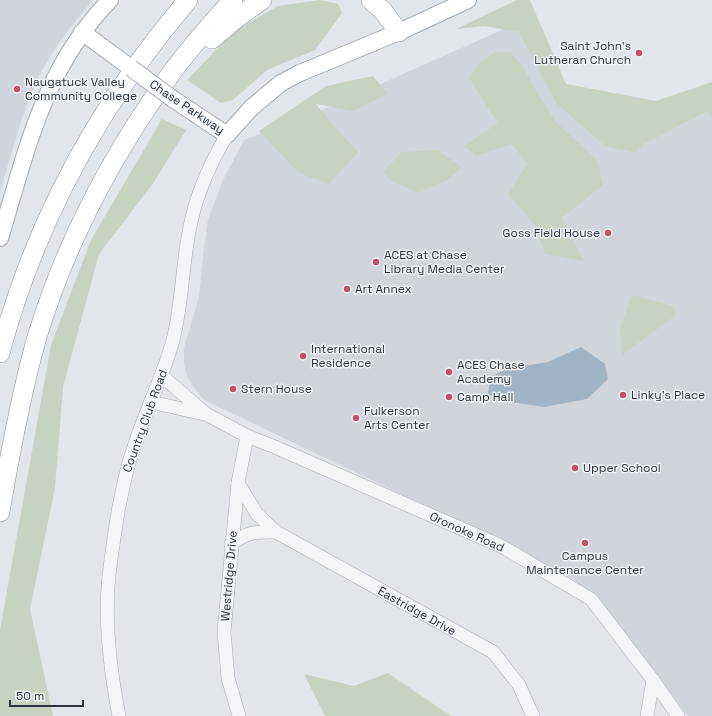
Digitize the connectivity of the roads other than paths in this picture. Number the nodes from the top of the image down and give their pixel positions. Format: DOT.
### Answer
graph roads {
  1 [pos="110,0"];
  2 [pos="188,0"];
  3 [pos="233,0"];
  4 [pos="262,0"];
  5 [pos="371,0"];
  6 [pos="468,0"];
  7 [pos="82,32"];
  8 [pos="399,32"];
  9 [pos="227,135"];
  10 [pos="127,139"];
  11 [pos="0,238"];
  12 [pos="0,353"];
  13 [pos="162,376"];
  14 [pos="151,402"];
  15 [pos="206,414"];
  16 [pos="246,436"];
  17 [pos="238,483"];
  18 [pos="0,512"];
  19 [pos="276,532"];
  20 [pos="231,544"];
  21 [pos="653,680"];
  22 [pos="119,716"];
  23 [pos="239,716"];
  24 [pos="533,716"];
  25 [pos="647,716"];
  26 [pos="678,716"];
  1 -- 7 [label="main road"];
  2 -- 12 [label="highway"];
  3 -- 10 [label="highway"];
  4 -- 10 [label="highway"];
  5 -- 8 [label="highway"];
  6 -- 8 [label="main road, Chase Parkway"];
  7 -- 9 [label="main road, Chase Parkway, bridge"];
  7 -- 11 [label="main road"];
  8 -- 9 [label="main road, Chase Parkway"];
  9 -- 13 [label="street, Country Club Road"];
  10 -- 18 [label="highway"];
  13 -- 14 [label="street, Country Club Road"];
  13 -- 15 [label="street, Oronoke Road"];
  14 -- 15 [label="street, Oronoke Road"];
  14 -- 22 [label="street, Country Club Road"];
  15 -- 16 [label="street, Oronoke Road"];
  16 -- 17 [label="street, Westridge Drive"];
  16 -- 21 [label="street, Oronoke Road"];
  17 -- 19 [label="street, Eastridge Drive"];
  17 -- 20 [label="street, Westridge Drive"];
  19 -- 20 [label="street, Eastridge Drive"];
  19 -- 24 [label="street, Eastridge Drive"];
  20 -- 23 [label="street, Westridge Drive"];
  21 -- 25 [label="street"];
  21 -- 26 [label="street, Oronoke Road"];
}
